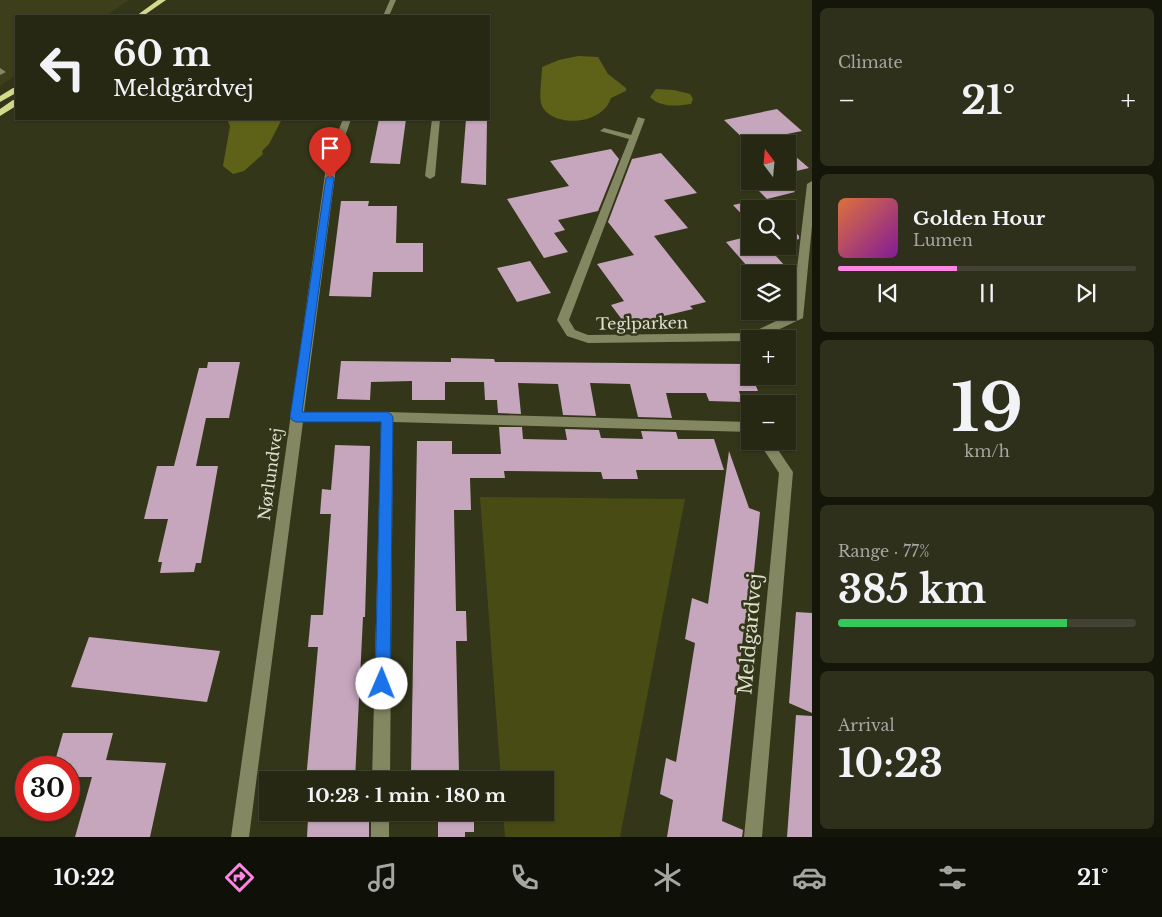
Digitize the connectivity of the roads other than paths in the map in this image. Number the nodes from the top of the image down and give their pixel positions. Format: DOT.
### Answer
graph roads {
  1 [pos="393,0"];
  2 [pos="163,1"];
  3 [pos="141,15"];
  4 [pos="386,15"];
  5 [pos="15,91"];
  6 [pos="0,100"];
  7 [pos="15,103"];
  8 [pos="0,113"];
  9 [pos="641,119"];
  10 [pos="347,120"];
  11 [pos="436,120"];
  12 [pos="604,131"];
  13 [pos="634,138"];
  14 [pos="430,176"];
  15 [pos="812,184"];
  16 [pos="799,315"];
  17 [pos="812,318"];
  18 [pos="296,417"];
  19 [pos="387,417"];
  20 [pos="741,427"];
  21 [pos="770,450"];
  22 [pos="381,771"];
  23 [pos="380,821"];
  24 [pos="240,837"];
  25 [pos="380,837"];
  26 [pos="753,837"];
  1 -- 4 [label="street"];
  2 -- 3 [label="main road"];
  5 -- 6 [label="main road"];
  7 -- 8 [label="main road"];
  9 -- 13 [label="street, Teglparken"];
  10 -- 18 [label="street, Nørlundvej"];
  11 -- 14 [label="street"];
  12 -- 13 [label="street"];
  13 -- 16 [label="street, Teglparken"];
  15 -- 16 [label="street"];
  16 -- 17 [label="street"];
  18 -- 19 [label="street"];
  18 -- 24 [label="street, Nørlundvej"];
  19 -- 20 [label="street"];
  19 -- 22 [label="street"];
  21 -- 26 [label="street, Meldgårdvej"];
  23 -- 25 [label="street"];
}
